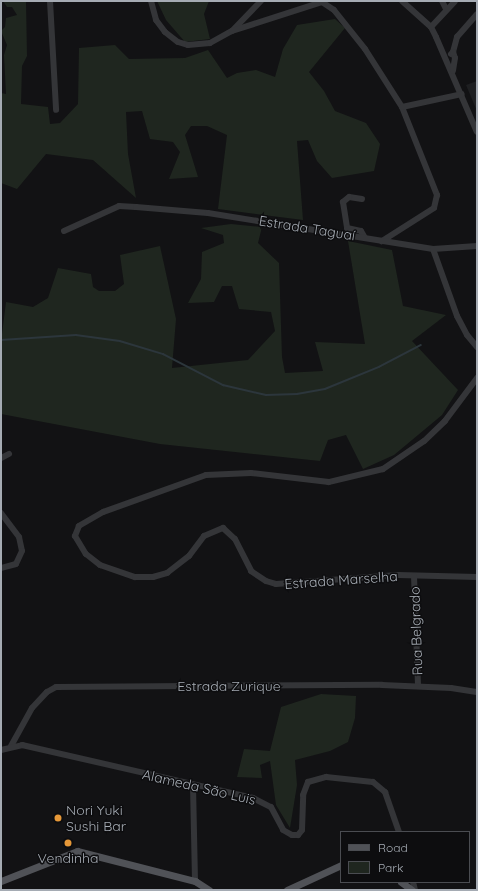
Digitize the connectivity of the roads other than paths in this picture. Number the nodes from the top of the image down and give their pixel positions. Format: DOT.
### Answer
graph roads {
  1 [pos="50,1"];
  2 [pos="151,1"];
  3 [pos="261,1"];
  4 [pos="402,1"];
  5 [pos="442,1"];
  6 [pos="455,1"];
  7 [pos="446,9"];
  8 [pos="477,14"];
  9 [pos="431,27"];
  10 [pos="232,31"];
  11 [pos="453,52"];
  12 [pos="447,57"];
  13 [pos="453,71"];
  14 [pos="462,94"];
  15 [pos="402,107"];
  16 [pos="56,110"];
  17 [pos="477,129"];
  18 [pos="362,199"];
  19 [pos="64,231"];
  20 [pos="365,238"];
  21 [pos="382,241"];
  22 [pos="477,246"];
  23 [pos="433,249"];
  24 [pos="477,347"];
  25 [pos="477,378"];
  26 [pos="9,454"];
  27 [pos="1,458"];
  28 [pos="1,513"];
  29 [pos="1,568"];
  30 [pos="414,576"];
  31 [pos="477,577"];
  32 [pos="418,686"];
  33 [pos="477,692"];
  34 [pos="11,746"];
  35 [pos="1,750"];
  36 [pos="193,785"];
  37 [pos="399,831"];
  38 [pos="340,865"];
  39 [pos="1,881"];
  40 [pos="195,881"];
  41 [pos="403,883"];
  42 [pos="209,890"];
  43 [pos="288,890"];
  44 [pos="414,890"];
  1 -- 16 [label="street"];
  2 -- 10 [label="street"];
  3 -- 10 [label="street"];
  4 -- 9 [label="street"];
  5 -- 7 [label="street"];
  6 -- 7 [label="street"];
  7 -- 9 [label="street"];
  8 -- 11 [label="street"];
  9 -- 12 [label="street"];
  10 -- 15 [label="street"];
  11 -- 12 [label="street"];
  11 -- 13 [label="street"];
  12 -- 13 [label="street"];
  13 -- 14 [label="street"];
  14 -- 15 [label="street"];
  14 -- 17 [label="street"];
  15 -- 21 [label="street"];
  18 -- 20 [label="street"];
  19 -- 20 [label="street, Estrada Taguaí"];
  20 -- 21 [label="street, Estrada Taguaí"];
  21 -- 23 [label="street, Estrada Taguaí"];
  22 -- 23 [label="street, Estrada Taguaí"];
  23 -- 24 [label="street"];
  25 -- 30 [label="street, Estrada Marselha"];
  26 -- 27 [label="street"];
  28 -- 29 [label="street"];
  30 -- 31 [label="street, Estrada Marselha"];
  30 -- 32 [label="street, Rua Belgrado"];
  32 -- 33 [label="street, Estrada Zurique"];
  32 -- 34 [label="street, Estrada Zurique"];
  34 -- 35 [label="street, Alameda São Luis"];
  34 -- 36 [label="street, Alameda São Luis"];
  36 -- 37 [label="street, Alameda São Luis"];
  36 -- 40 [label="street"];
  38 -- 43 [label="main road"];
  39 -- 40 [label="main road"];
  40 -- 42 [label="main road"];
  41 -- 44 [label="main road"];
}
